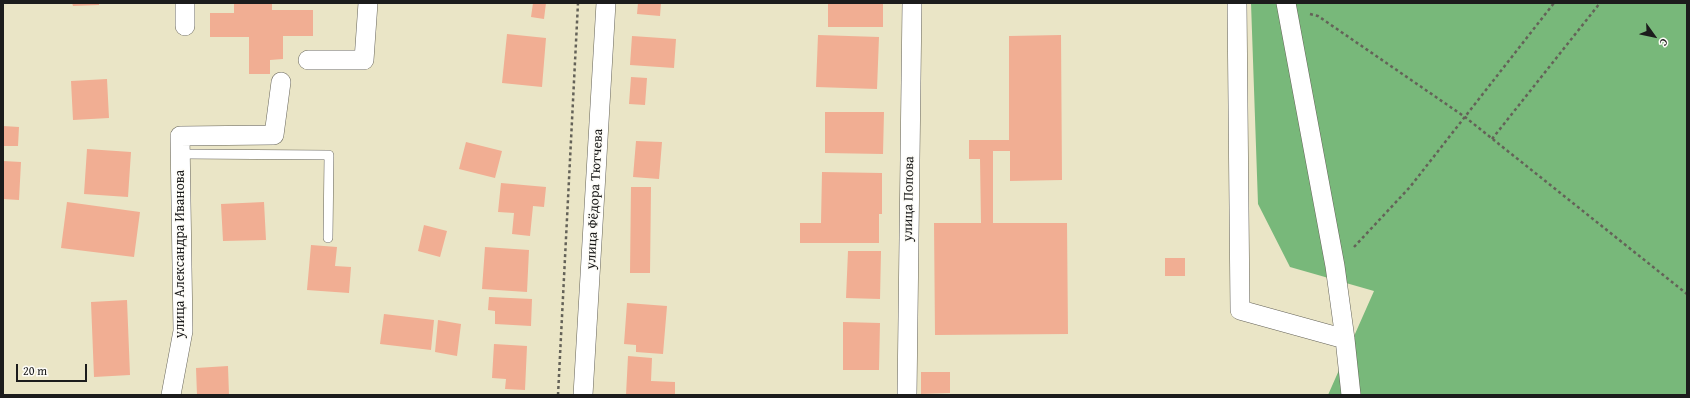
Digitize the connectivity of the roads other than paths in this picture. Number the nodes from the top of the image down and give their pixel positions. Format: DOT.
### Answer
graph roads {
  1 [pos="185,3"];
  2 [pos="368,3"];
  3 [pos="606,3"];
  4 [pos="912,3"];
  5 [pos="1237,3"];
  6 [pos="1286,3"];
  7 [pos="184,26"];
  8 [pos="308,60"];
  9 [pos="281,82"];
  10 [pos="180,145"];
  11 [pos="328,238"];
  12 [pos="1345,339"];
  13 [pos="171,395"];
  14 [pos="583,395"];
  15 [pos="907,395"];
  16 [pos="1351,395"];
  1 -- 7 [label="street"];
  2 -- 8 [label="street"];
  3 -- 14 [label="street, улица Фёдора Тютчева"];
  4 -- 15 [label="street, улица Попова"];
  5 -- 12 [label="street"];
  6 -- 12 [label="street"];
  9 -- 10 [label="street"];
  10 -- 11 [label="lane"];
  10 -- 13 [label="street, улица Александра Иванова"];
  12 -- 16 [label="street"];
}
